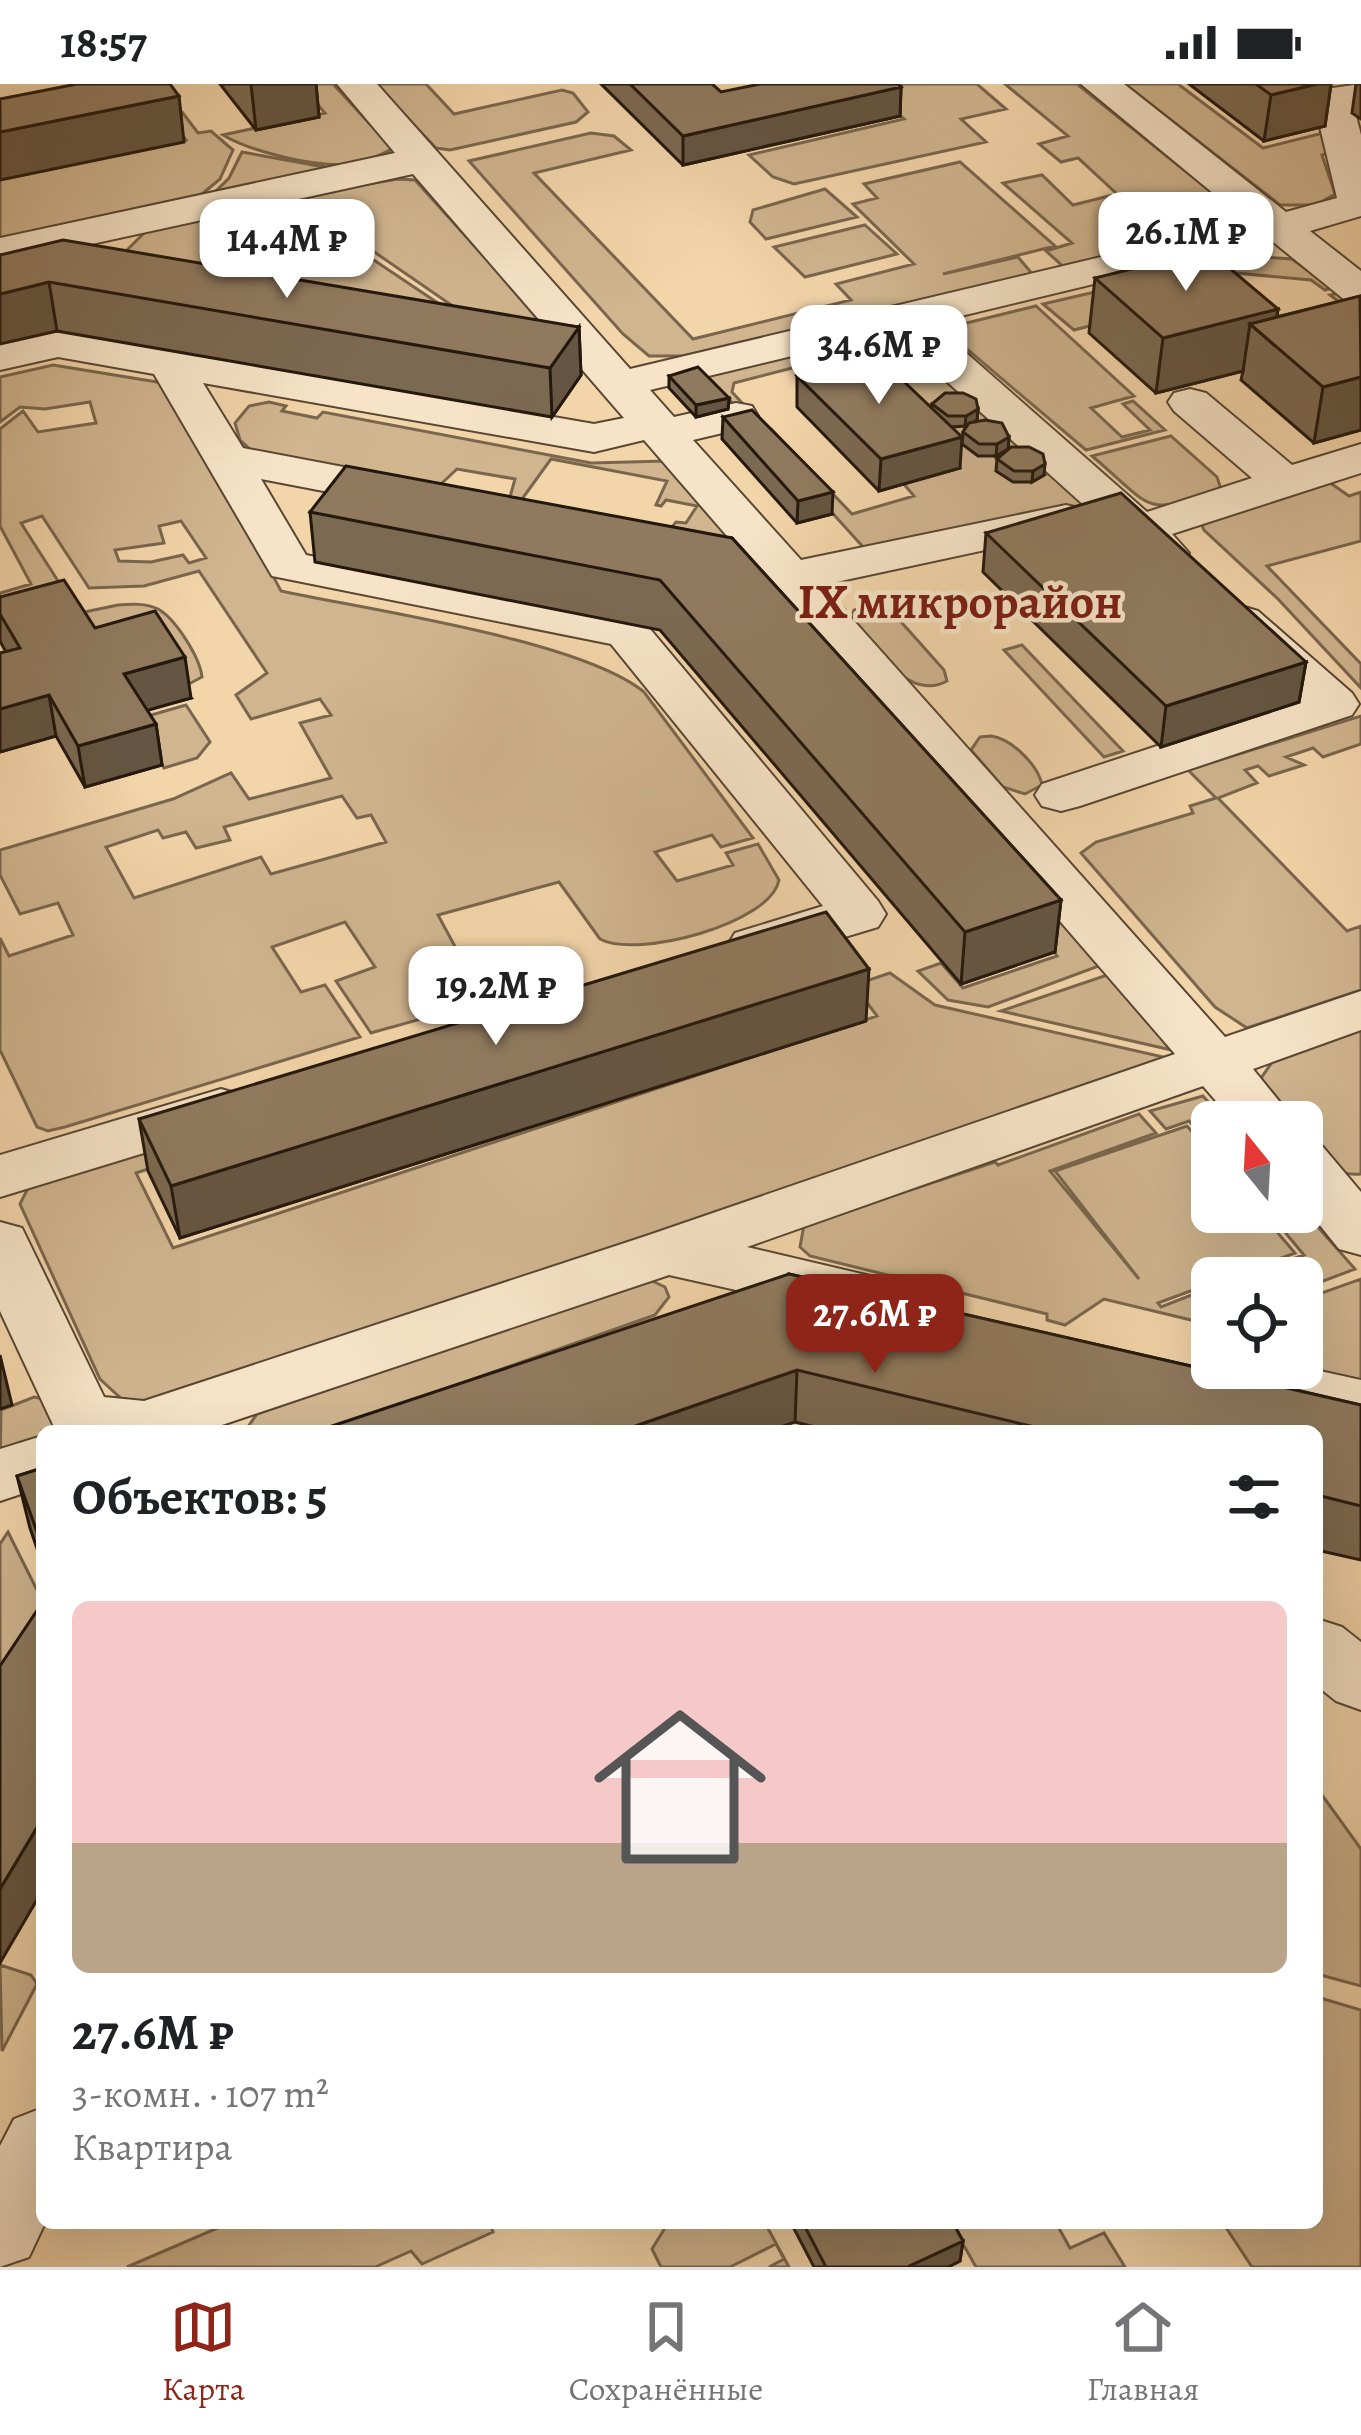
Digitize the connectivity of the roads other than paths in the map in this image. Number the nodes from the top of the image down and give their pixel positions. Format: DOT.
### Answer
graph roads {
  1 [pos="356,84"];
  2 [pos="1100,84"];
  3 [pos="1335,91"];
  4 [pos="425,159"];
  5 [pos="1360,204"];
  6 [pos="1280,227"];
  7 [pos="0,251"];
  8 [pos="94,273"];
  9 [pos="0,286"];
  10 [pos="1361,292"];
  11 [pos="900,317"];
  12 [pos="530,346"];
  13 [pos="0,357"];
  14 [pos="172,367"];
  15 [pos="610,371"];
  16 [pos="1190,401"];
  17 [pos="736,416"];
  18 [pos="660,428"];
  19 [pos="1361,458"];
  20 [pos="226,459"];
  21 [pos="1285,483"];
  22 [pos="454,502"];
  23 [pos="1126,519"];
  24 [pos="709,547"];
  25 [pos="782,568"];
  26 [pos="1061,795"];
  27 [pos="701,962"];
  28 [pos="1361,1010"];
  29 [pos="1213,1061"];
  30 [pos="271,1093"];
  31 [pos="1248,1101"];
  32 [pos="0,1176"];
  33 [pos="1323,1187"];
  34 [pos="1361,1233"];
  35 [pos="0,1244"];
  36 [pos="668,1252"];
  37 [pos="922,1308"];
  38 [pos="1287,1389"];
  39 [pos="1361,1405"];
  40 [pos="123,1425"];
  41 [pos="163,1425"];
  42 [pos="36,1463"];
  43 [pos="0,1475"];
  44 [pos="1323,1651"];
  45 [pos="1361,1681"];
  46 [pos="36,2157"];
  47 [pos="0,2230"];
  1 -- 4 [label="lane"];
  2 -- 6 [label="lane"];
  3 -- 5 [label="lane"];
  4 -- 7 [label="lane"];
  4 -- 15 [label="lane"];
  5 -- 6 [label="lane"];
  6 -- 10 [label="lane"];
  6 -- 11 [label="lane"];
  8 -- 9 [label="lane"];
  11 -- 15 [label="lane"];
  11 -- 23 [label="lane"];
  12 -- 15 [label="lane"];
  13 -- 14 [label="lane"];
  14 -- 18 [label="lane"];
  14 -- 20 [label="lane"];
  15 -- 18 [label="lane"];
  16 -- 21 [label="lane"];
  17 -- 18 [label="lane"];
  18 -- 25 [label="lane"];
  19 -- 21 [label="lane"];
  20 -- 22 [label="lane"];
  20 -- 27 [label="lane"];
  21 -- 23 [label="lane"];
  23 -- 25 [label="lane"];
  23 -- 26 [label="lane"];
  24 -- 25 [label="lane"];
  25 -- 29 [label="lane"];
  28 -- 29 [label="lane"];
  29 -- 31 [label="lane"];
  29 -- 36 [label="lane"];
  30 -- 32 [label="lane"];
  33 -- 34 [label="lane"];
  35 -- 40 [label="lane"];
  36 -- 37 [label="lane"];
  36 -- 41 [label="lane"];
  38 -- 39 [label="lane"];
  42 -- 43 [label="lane"];
  44 -- 45 [label="lane"];
  46 -- 47 [label="lane"];
}
